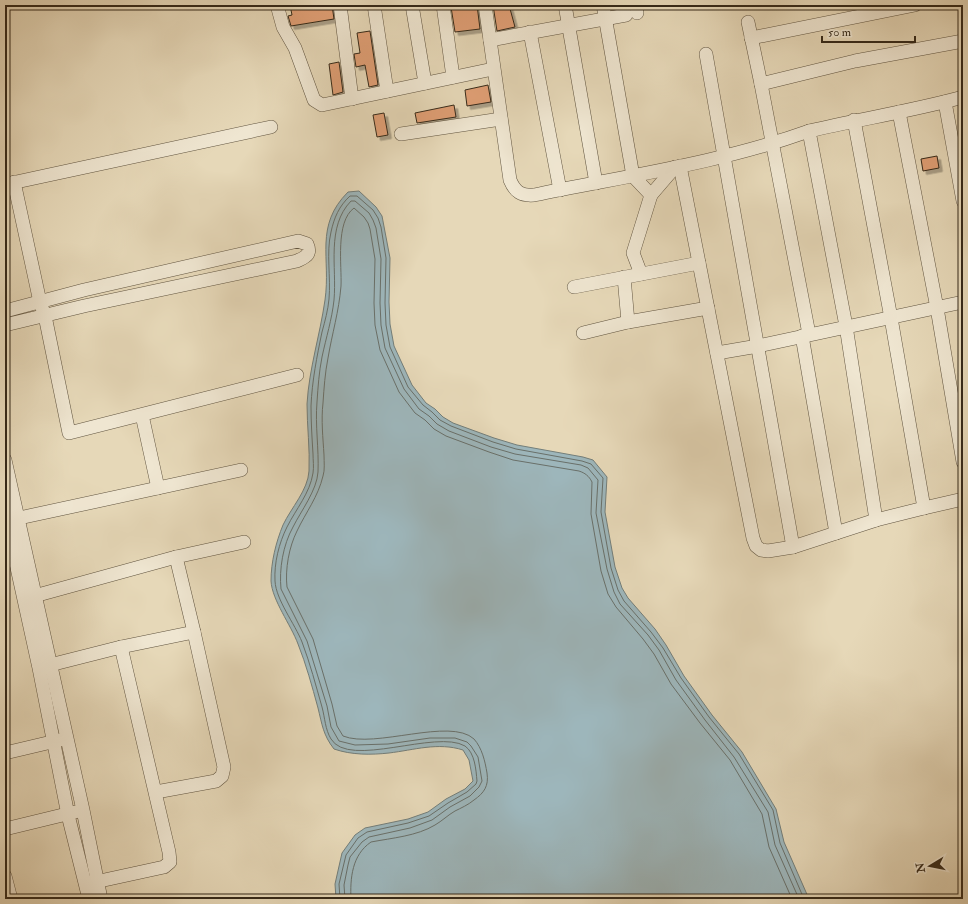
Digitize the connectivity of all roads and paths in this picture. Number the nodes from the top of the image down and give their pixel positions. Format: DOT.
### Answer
graph roads {
  1 [pos="277,5"];
  2 [pos="340,5"];
  3 [pos="374,5"];
  4 [pos="412,5"];
  5 [pos="443,5"];
  6 [pos="485,5"];
  7 [pos="565,5"];
  8 [pos="603,5"];
  9 [pos="915,5"];
  10 [pos="633,11"];
  11 [pos="605,19"];
  12 [pos="748,22"];
  13 [pos="568,25"];
  14 [pos="530,32"];
  15 [pos="751,38"];
  16 [pos="490,40"];
  17 [pos="963,41"];
  18 [pos="706,54"];
  19 [pos="494,69"];
  20 [pos="453,77"];
  21 [pos="425,83"];
  22 [pos="762,84"];
  23 [pos="387,92"];
  24 [pos="963,97"];
  25 [pos="352,99"];
  26 [pos="945,102"];
  27 [pos="899,112"];
  28 [pos="501,119"];
  29 [pos="854,120"];
  30 [pos="271,127"];
  31 [pos="809,131"];
  32 [pos="401,134"];
  33 [pos="774,144"];
  34 [pos="724,157"];
  35 [pos="678,167"];
  36 [pos="633,176"];
  37 [pos="596,182"];
  38 [pos="9,183"];
  39 [pos="560,190"];
  40 [pos="651,195"];
  41 [pos="963,201"];
  42 [pos="699,263"];
  43 [pos="641,274"];
  44 [pos="624,277"];
  45 [pos="574,287"];
  46 [pos="40,302"];
  47 [pos="963,302"];
  48 [pos="708,308"];
  49 [pos="937,308"];
  50 [pos="5,311"];
  51 [pos="44,316"];
  52 [pos="891,318"];
  53 [pos="628,322"];
  54 [pos="5,325"];
  55 [pos="846,326"];
  56 [pos="583,333"];
  57 [pos="805,335"];
  58 [pos="758,346"];
  59 [pos="717,354"];
  60 [pos="297,375"];
  61 [pos="142,415"];
  62 [pos="5,460"];
  63 [pos="963,462"];
  64 [pos="241,470"];
  65 [pos="158,488"];
  66 [pos="963,499"];
  67 [pos="924,508"];
  68 [pos="9,519"];
  69 [pos="876,520"];
  70 [pos="836,533"];
  71 [pos="244,542"];
  72 [pos="793,547"];
  73 [pos="176,557"];
  74 [pos="29,598"];
  75 [pos="194,632"];
  76 [pos="121,647"];
  77 [pos="44,667"];
  78 [pos="67,739"];
  79 [pos="53,742"];
  80 [pos="5,753"];
  81 [pos="156,792"];
  82 [pos="83,810"];
  83 [pos="68,815"];
  84 [pos="5,829"];
  85 [pos="5,876"];
  86 [pos="92,883"];
  87 [pos="11,899"];
  88 [pos="88,899"];
  89 [pos="101,899"];
  1 -- 25 [label="street"];
  2 -- 25 [label="street"];
  3 -- 23 [label="street"];
  4 -- 21 [label="street"];
  5 -- 20 [label="street"];
  6 -- 16 [label="street"];
  7 -- 13 [label="street"];
  8 -- 11 [label="street"];
  9 -- 15 [label="street"];
  10 -- 11 [label="street"];
  11 -- 13 [label="street"];
  11 -- 36 [label="street"];
  12 -- 15 [label="street"];
  13 -- 14 [label="street"];
  13 -- 37 [label="street"];
  14 -- 16 [label="street"];
  14 -- 39 [label="street"];
  15 -- 22 [label="street"];
  16 -- 19 [label="street"];
  17 -- 22 [label="street"];
  18 -- 34 [label="street"];
  19 -- 20 [label="street"];
  19 -- 28 [label="street"];
  20 -- 21 [label="street"];
  21 -- 23 [label="street"];
  22 -- 33 [label="street"];
  23 -- 25 [label="street"];
  24 -- 26 [label="street"];
  26 -- 27 [label="street"];
  26 -- 41 [label="street"];
  27 -- 29 [label="street"];
  27 -- 49 [label="street"];
  28 -- 32 [label="street"];
  28 -- 39 [label="street"];
  29 -- 31 [label="street"];
  29 -- 52 [label="street"];
  30 -- 38 [label="street"];
  31 -- 33 [label="street"];
  31 -- 55 [label="street"];
  33 -- 34 [label="street"];
  33 -- 57 [label="street"];
  34 -- 35 [label="street"];
  34 -- 58 [label="street"];
  35 -- 36 [label="street"];
  35 -- 40 [label="street"];
  35 -- 42 [label="street"];
  36 -- 37 [label="street"];
  36 -- 40 [label="street"];
  37 -- 39 [label="street"];
  38 -- 46 [label="street"];
  40 -- 43 [label="street"];
  42 -- 43 [label="street"];
  42 -- 48 [label="street"];
  43 -- 44 [label="street"];
  44 -- 45 [label="street"];
  44 -- 53 [label="street"];
  46 -- 50 [label="street"];
  46 -- 51 [label="street"];
  46 -- 51 [label="street"];
  47 -- 49 [label="street"];
  48 -- 53 [label="street"];
  48 -- 59 [label="street"];
  49 -- 52 [label="street"];
  49 -- 63 [label="street"];
  51 -- 54 [label="street"];
  51 -- 61 [label="street"];
  52 -- 55 [label="street"];
  52 -- 67 [label="street"];
  53 -- 56 [label="street"];
  55 -- 57 [label="street"];
  55 -- 69 [label="street"];
  57 -- 58 [label="street"];
  57 -- 70 [label="street"];
  58 -- 59 [label="street"];
  58 -- 72 [label="street"];
  59 -- 72 [label="street"];
  60 -- 61 [label="street"];
  61 -- 65 [label="street"];
  62 -- 68 [label="street"];
  64 -- 65 [label="street"];
  65 -- 68 [label="street"];
  66 -- 67 [label="street"];
  67 -- 69 [label="street"];
  68 -- 74 [label="street"];
  69 -- 70 [label="street"];
  70 -- 72 [label="street"];
  71 -- 73 [label="street"];
  73 -- 74 [label="street"];
  73 -- 75 [label="street"];
  74 -- 77 [label="street"];
  75 -- 76 [label="street"];
  75 -- 81 [label="street"];
  76 -- 77 [label="street"];
  76 -- 81 [label="street"];
  77 -- 78 [label="street"];
  77 -- 79 [label="street"];
  78 -- 79 [label="street"];
  78 -- 82 [label="street"];
  79 -- 80 [label="street"];
  79 -- 83 [label="street"];
  81 -- 86 [label="street"];
  82 -- 83 [label="street"];
  82 -- 86 [label="street"];
  83 -- 84 [label="street"];
  83 -- 86 [label="street"];
  85 -- 87 [label="street"];
  86 -- 88 [label="street"];
  86 -- 89 [label="street"];
}
